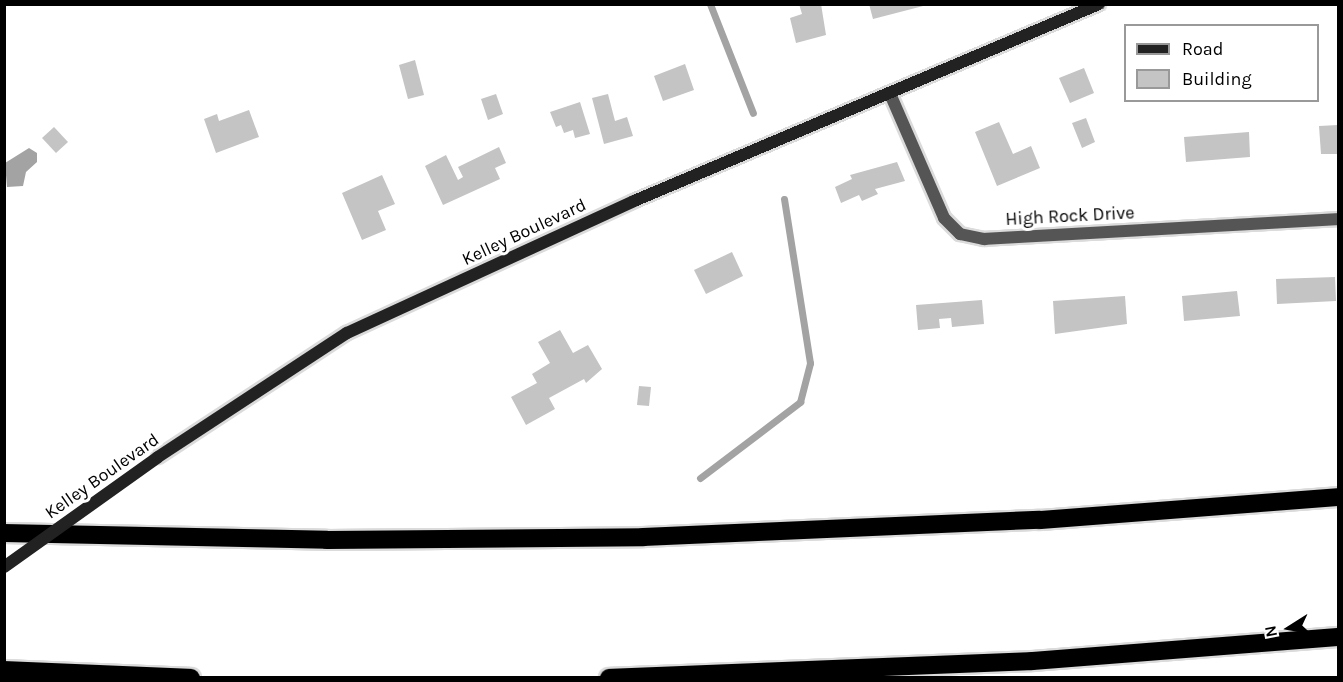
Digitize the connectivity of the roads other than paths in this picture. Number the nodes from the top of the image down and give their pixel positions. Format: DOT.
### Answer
graph roads {
  1 [pos="1099,4"];
  2 [pos="1072,10"];
  3 [pos="891,96"];
  4 [pos="1338,219"];
  5 [pos="1338,497"];
  6 [pos="4,533"];
  7 [pos="4,567"];
  8 [pos="1338,637"];
  9 [pos="4,670"];
  10 [pos="191,678"];
  11 [pos="609,678"];
  1 -- 2 [label="main road, Kelley Boulevard"];
  2 -- 3 [label="main road, Kelley Boulevard"];
  3 -- 4 [label="street, High Rock Drive"];
  3 -- 7 [label="main road, Kelley Boulevard, bridge"];
  5 -- 6 [label="highway"];
  8 -- 11 [label="highway"];
  9 -- 10 [label="highway"];
}
